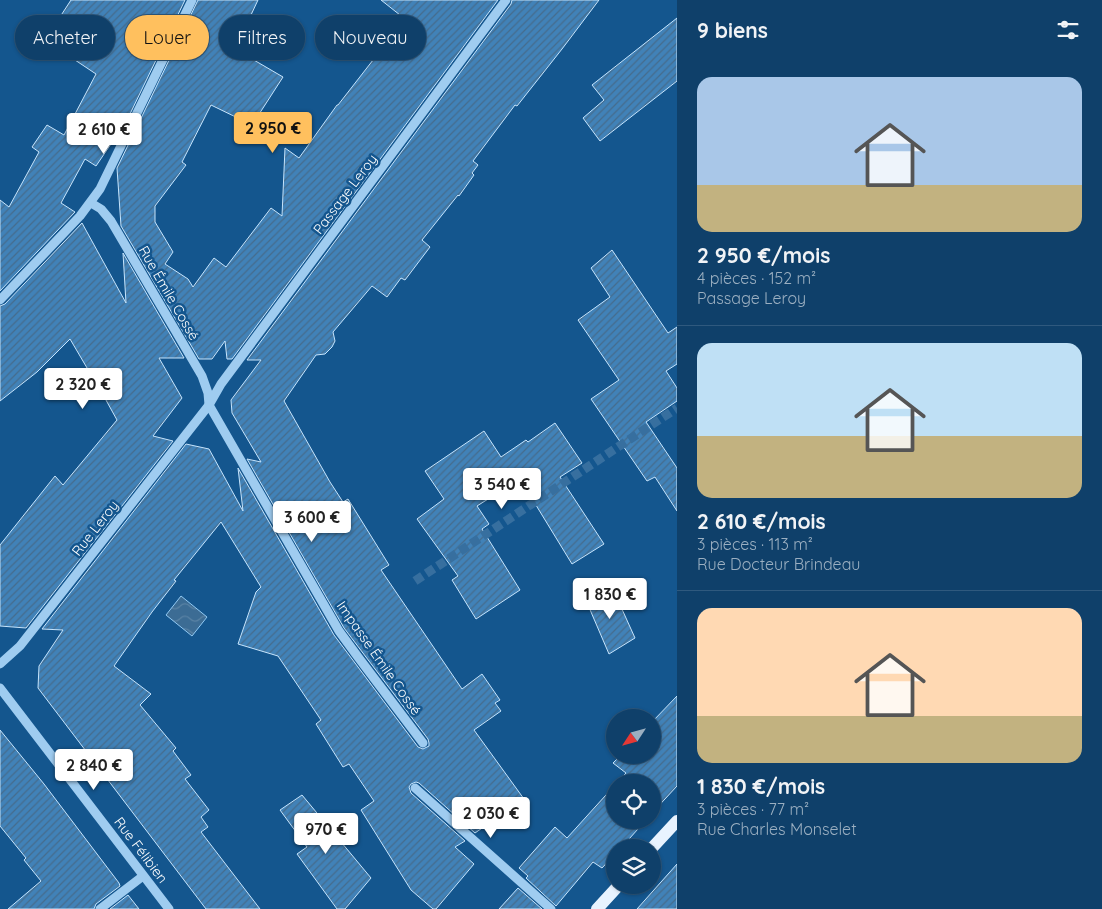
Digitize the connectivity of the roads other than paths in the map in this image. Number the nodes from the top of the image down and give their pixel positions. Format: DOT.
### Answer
graph roads {
  1 [pos="192,0"];
  2 [pos="506,0"];
  3 [pos="91,203"];
  4 [pos="0,300"];
  5 [pos="209,405"];
  6 [pos="0,664"];
  7 [pos="0,688"];
  8 [pos="424,743"];
  9 [pos="415,788"];
  10 [pos="677,821"];
  11 [pos="660,839"];
  12 [pos="143,876"];
  13 [pos="611,894"];
  14 [pos="100,909"];
  15 [pos="169,909"];
  16 [pos="552,909"];
  17 [pos="597,909"];
  1 -- 3 [label="street"];
  2 -- 5 [label="street, Passage Leroy"];
  3 -- 4 [label="street"];
  3 -- 5 [label="street, Rue Émile Cossé"];
  5 -- 6 [label="street, Rue Leroy"];
  5 -- 8 [label="street, Impasse Émile Cossé"];
  7 -- 12 [label="street, Rue Félibien"];
  9 -- 16 [label="street"];
  10 -- 11 [label="main road"];
  12 -- 14 [label="street"];
  12 -- 15 [label="street, Rue Félibien"];
  13 -- 17 [label="main road"];
}
